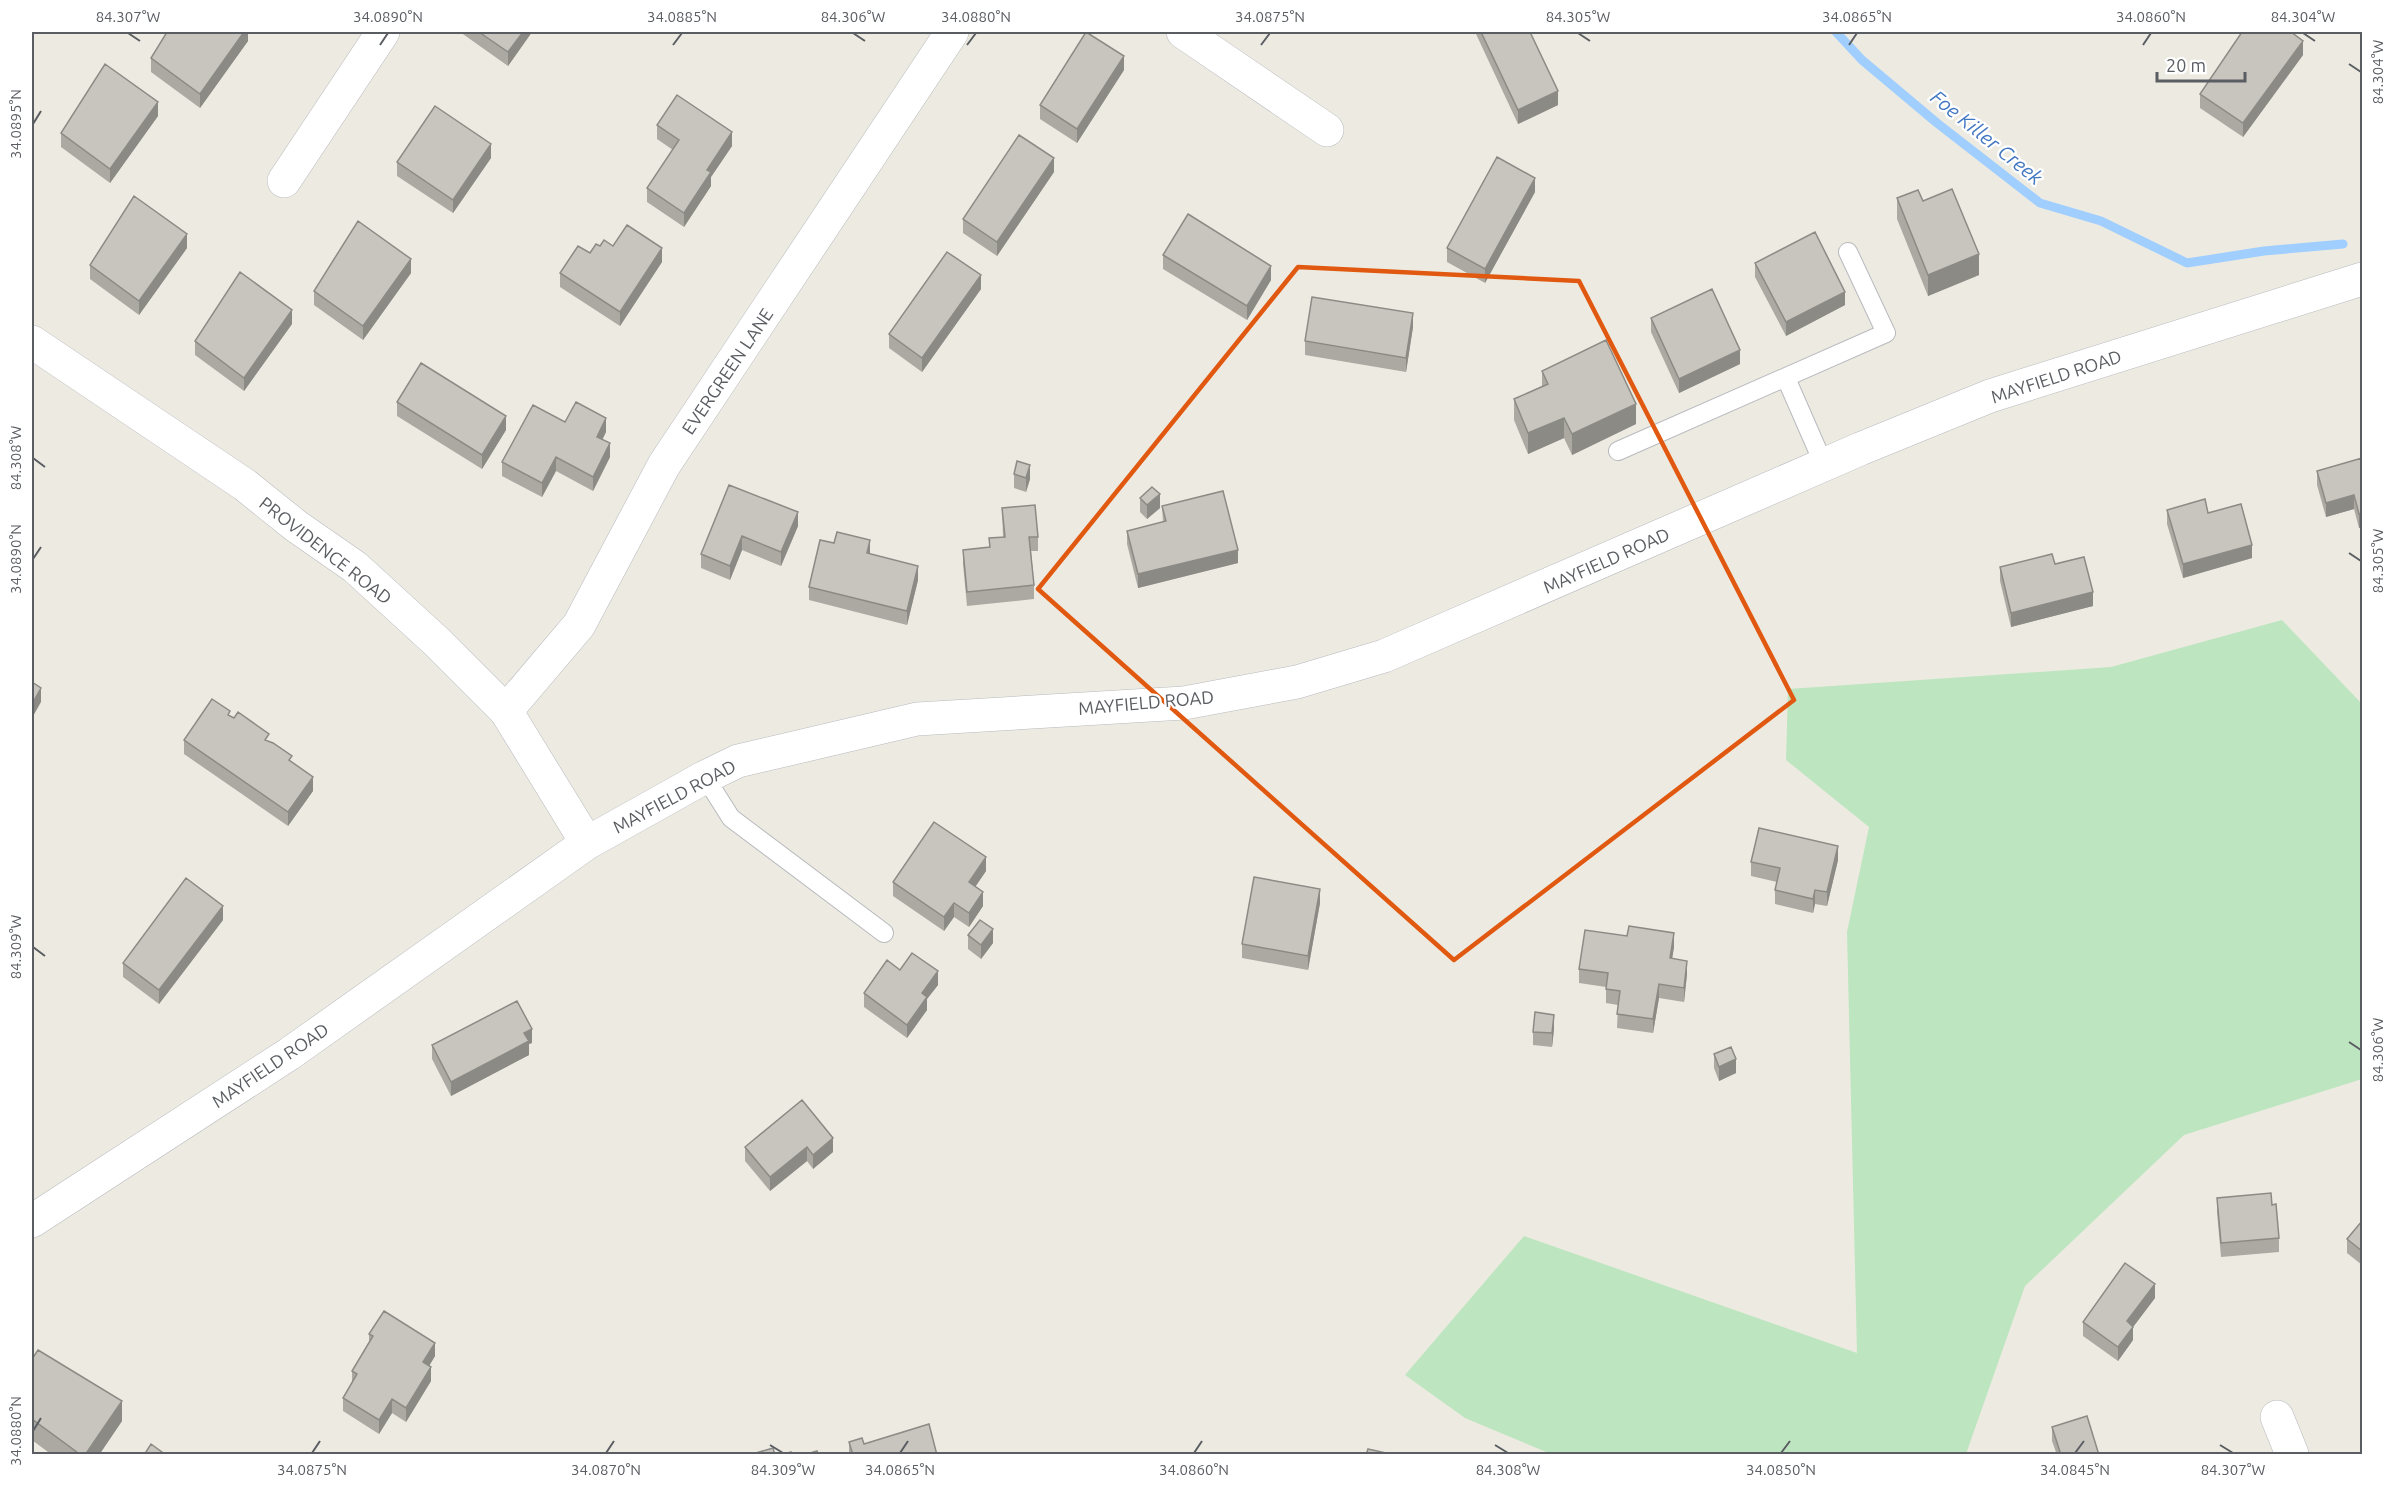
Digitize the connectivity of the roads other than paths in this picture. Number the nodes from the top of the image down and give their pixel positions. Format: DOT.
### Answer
graph roads {
  1 [pos="383,32"];
  2 [pos="952,32"];
  3 [pos="1183,32"];
  4 [pos="1327,130"];
  5 [pos="284,181"];
  6 [pos="1848,252"];
  7 [pos="2362,279"];
  8 [pos="32,342"];
  9 [pos="1785,378"];
  10 [pos="1618,451"];
  11 [pos="1824,465"];
  12 [pos="506,711"];
  13 [pos="705,777"];
  14 [pos="587,843"];
  15 [pos="884,933"];
  16 [pos="32,1221"];
  17 [pos="2277,1418"];
  18 [pos="2292,1455"];
  1 -- 5 [label="street"];
  2 -- 12 [label="street, EVERGREEN LANE"];
  3 -- 4 [label="street"];
  6 -- 9 [label="lane"];
  7 -- 11 [label="street, MAYFIELD ROAD"];
  8 -- 12 [label="street, PROVIDENCE ROAD"];
  9 -- 10 [label="lane"];
  9 -- 11 [label="lane"];
  11 -- 13 [label="street, MAYFIELD ROAD"];
  12 -- 14 [label="street, PROVIDENCE ROAD"];
  13 -- 14 [label="street, MAYFIELD ROAD"];
  13 -- 15 [label="lane"];
  14 -- 16 [label="street, MAYFIELD ROAD"];
  17 -- 18 [label="street"];
}
